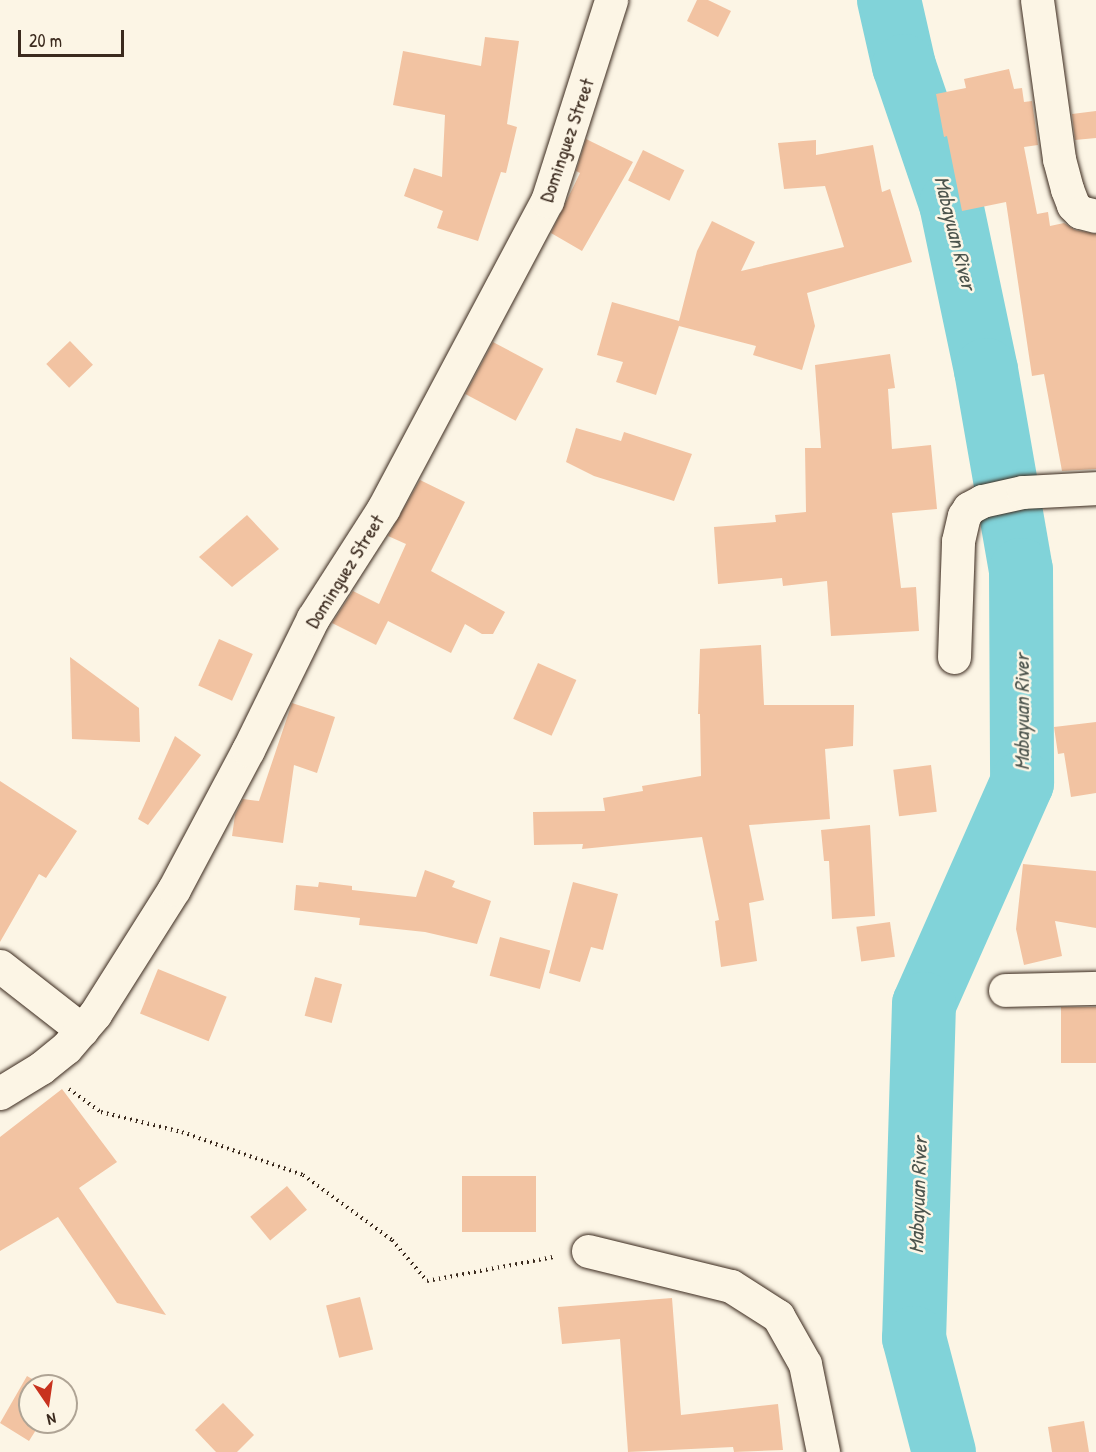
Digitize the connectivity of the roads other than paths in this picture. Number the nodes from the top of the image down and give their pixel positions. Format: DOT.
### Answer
graph roads {
  1 [pos="611,0"];
  2 [pos="1037,0"];
  3 [pos="1096,216"];
  4 [pos="1096,488"];
  5 [pos="954,657"];
  6 [pos="0,966"];
  7 [pos="1096,988"];
  8 [pos="1005,990"];
  9 [pos="82,1029"];
  10 [pos="0,1094"];
  11 [pos="588,1251"];
  12 [pos="823,1452"];
  1 -- 9 [label="street, Dominguez Street"];
  2 -- 3 [label="street"];
  4 -- 5 [label="street"];
  6 -- 9 [label="street"];
  7 -- 8 [label="street"];
  9 -- 10 [label="street, Dominguez Street"];
  11 -- 12 [label="street"];
}
